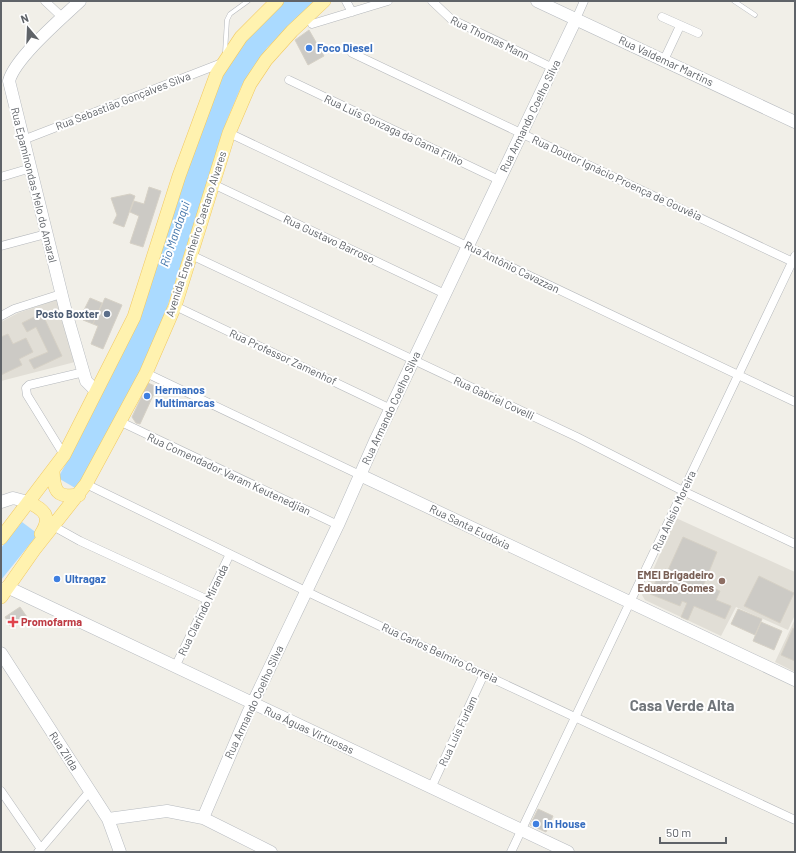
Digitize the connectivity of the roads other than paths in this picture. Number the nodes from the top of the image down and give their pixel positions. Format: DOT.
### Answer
graph roads {
  1 [pos="45,1"];
  2 [pos="80,1"];
  3 [pos="248,1"];
  4 [pos="324,1"];
  5 [pos="346,1"];
  6 [pos="388,1"];
  7 [pos="432,1"];
  8 [pos="537,1"];
  9 [pos="584,1"];
  10 [pos="734,1"];
  11 [pos="275,2"];
  12 [pos="352,12"];
  13 [pos="755,15"];
  14 [pos="62,17"];
  15 [pos="662,17"];
  16 [pos="576,19"];
  17 [pos="312,24"];
  18 [pos="680,26"];
  19 [pos="698,34"];
  20 [pos="352,52"];
  21 [pos="664,60"];
  22 [pos="224,62"];
  23 [pos="553,68"];
  24 [pos="289,80"];
  25 [pos="795,122"];
  26 [pos="229,133"];
  27 [pos="521,133"];
  28 [pos="24,140"];
  29 [pos="31,168"];
  30 [pos="1,177"];
  31 [pos="499,180"];
  32 [pos="213,184"];
  33 [pos="46,234"];
  34 [pos="1,246"];
  35 [pos="468,246"];
  36 [pos="191,255"];
  37 [pos="794,260"];
  38 [pos="61,294"];
  39 [pos="445,294"];
  40 [pos="175,306"];
  41 [pos="1,316"];
  42 [pos="414,360"];
  43 [pos="84,372"];
  44 [pos="146,373"];
  45 [pos="738,375"];
  46 [pos="95,390"];
  47 [pos="795,402"];
  48 [pos="391,409"];
  49 [pos="121,422"];
  50 [pos="64,455"];
  51 [pos="53,471"];
  52 [pos="360,475"];
  53 [pos="83,489"];
  54 [pos="683,492"];
  55 [pos="1,502"];
  56 [pos="28,502"];
  57 [pos="338,525"];
  58 [pos="53,526"];
  59 [pos="1,538"];
  60 [pos="795,544"];
  61 [pos="34,550"];
  62 [pos="230,554"];
  63 [pos="306,591"];
  64 [pos="4,592"];
  65 [pos="208,600"];
  66 [pos="630,603"];
  67 [pos="1,653"];
  68 [pos="175,666"];
  69 [pos="484,674"];
  70 [pos="795,680"];
  71 [pos="252,704"];
  72 [pos="576,716"];
  73 [pos="431,788"];
  74 [pos="1,791"];
  75 [pos="90,791"];
  76 [pos="202,818"];
  77 [pos="108,819"];
  78 [pos="795,820"];
  79 [pos="521,830"];
  80 [pos="39,850"];
  81 [pos="120,852"];
  82 [pos="270,852"];
  83 [pos="511,852"];
  84 [pos="568,852"];
  1 -- 14 [label="street"];
  2 -- 14 [label="street, Rua Epaminondas Melo do Amaral"];
  3 -- 22 [label="lane"];
  4 -- 26 [label="main road, Avenida Engenheiro Caetano Alvares"];
  5 -- 12 [label="street"];
  6 -- 12 [label="street"];
  7 -- 23 [label="street, Rua Thomas Mann"];
  8 -- 16 [label="street, Rua Valdemar Martins"];
  9 -- 16 [label="street, Rua Armando Coelho Silva"];
  10 -- 13 [label="lane"];
  11 -- 22 [label="main road"];
  12 -- 17 [label="street"];
  14 -- 28 [label="street, Rua Epaminondas Melo do Amaral"];
  15 -- 18 [label="street"];
  16 -- 21 [label="street, Rua Valdemar Martins"];
  16 -- 23 [label="street, Rua Armando Coelho Silva"];
  18 -- 19 [label="street"];
  18 -- 21 [label="street"];
  20 -- 27 [label="street, Rua Doutor Ignácio Proença de Gouvêia"];
  21 -- 25 [label="street, Rua Valdemar Martins"];
  22 -- 28 [label="street, Rua Sebastião Gonçalves Silva"];
  22 -- 46 [label="main road"];
  23 -- 27 [label="street, Rua Armando Coelho Silva"];
  24 -- 31 [label="street, Rua Luis Gonzaga da Gama Filho"];
  26 -- 32 [label="main road, Avenida Engenheiro Caetano Alvares"];
  26 -- 35 [label="street, Rua Antônio Cavazzan"];
  27 -- 31 [label="street, Rua Armando Coelho Silva"];
  27 -- 37 [label="street, Rua Doutor Ignácio Proença de Gouvêia"];
  28 -- 29 [label="street, Rua Epaminondas Melo do Amaral"];
  29 -- 30 [label="street"];
  29 -- 33 [label="street, Rua Epaminondas Melo do Amaral"];
  31 -- 35 [label="street, Rua Armando Coelho Silva"];
  32 -- 36 [label="main road, Avenida Engenheiro Caetano Alvares"];
  32 -- 39 [label="street, Rua Gustavo Barroso"];
  33 -- 34 [label="street"];
  33 -- 38 [label="street, Rua Epaminondas Melo do Amaral"];
  35 -- 39 [label="street, Rua Armando Coelho Silva"];
  35 -- 45 [label="street, Rua Antônio Cavazzan"];
  36 -- 40 [label="main road, Avenida Engenheiro Caetano Alvares"];
  36 -- 42 [label="street, Rua Gabriel Covelli"];
  37 -- 45 [label="street, Rua Anísio Moreira"];
  38 -- 41 [label="street"];
  38 -- 43 [label="street, Rua Epaminondas Melo do Amaral"];
  39 -- 42 [label="street, Rua Armando Coelho Silva"];
  40 -- 44 [label="main road, Avenida Engenheiro Caetano Alvares"];
  40 -- 48 [label="street, Rua Professor Zamenhof"];
  42 -- 48 [label="street, Rua Armando Coelho Silva"];
  42 -- 54 [label="street, Rua Gabriel Covelli"];
  43 -- 46 [label="street, Rua Epaminondas Melo do Amaral"];
  43 -- 50 [label="street"];
  44 -- 49 [label="main road, Avenida Engenheiro Caetano Alvares"];
  44 -- 52 [label="street, Rua Santa Eudóxia"];
  45 -- 47 [label="street, Rua Antônio Cavazzan"];
  45 -- 54 [label="street, Rua Anísio Moreira"];
  46 -- 50 [label="main road"];
  48 -- 52 [label="street, Rua Armando Coelho Silva"];
  49 -- 53 [label="main road, Avenida Engenheiro Caetano Alvares"];
  49 -- 57 [label="street, Rua Comendador Varam Keutenedjian"];
  50 -- 51 [label="main road"];
  51 -- 53 [label="main road"];
  51 -- 56 [label="main road"];
  52 -- 57 [label="street, Rua Armando Coelho Silva"];
  52 -- 66 [label="street, Rua Santa Eudóxia"];
  53 -- 58 [label="main road, Avenida Engenheiro Caetano Alvares"];
  53 -- 62 [label="street, Rua Carlos Belmiro Correia"];
  54 -- 60 [label="street, Rua Gabriel Covelli"];
  54 -- 66 [label="street, Rua Anísio Moreira"];
  55 -- 56 [label="street"];
  56 -- 59 [label="main road"];
  56 -- 61 [label="main road"];
  57 -- 63 [label="street, Rua Armando Coelho Silva"];
  58 -- 61 [label="main road, Avenida Engenheiro Caetano Alvares"];
  58 -- 65 [label="street"];
  61 -- 64 [label="main road, Avenida Engenheiro Caetano Alvares"];
  62 -- 63 [label="street, Rua Carlos Belmiro Correia"];
  62 -- 65 [label="street, Rua Clarindo Miranda"];
  63 -- 69 [label="street, Rua Carlos Belmiro Correia"];
  63 -- 71 [label="street, Rua Armando Coelho Silva"];
  64 -- 68 [label="street, Rua Águas Virtuosas"];
  65 -- 68 [label="street, Rua Clarindo Miranda"];
  66 -- 70 [label="street, Rua Santa Eudóxia"];
  66 -- 72 [label="street, Rua Anísio Moreira"];
  67 -- 75 [label="street, Rua Zilda"];
  68 -- 71 [label="street, Rua Águas Virtuosas"];
  69 -- 72 [label="street, Rua Carlos Belmiro Correia"];
  69 -- 73 [label="street, Rua Luis Furlam"];
  71 -- 73 [label="street, Rua Águas Virtuosas"];
  71 -- 76 [label="street, Rua Armando Coelho Silva"];
  72 -- 78 [label="street, Rua Carlos Belmiro Correia"];
  72 -- 79 [label="street, Rua Anísio Moreira"];
  73 -- 79 [label="street, Rua Águas Virtuosas"];
  74 -- 80 [label="street"];
  75 -- 77 [label="street, Rua Zilda"];
  75 -- 80 [label="street"];
  76 -- 77 [label="street"];
  76 -- 82 [label="street"];
  77 -- 81 [label="street, Rua Zilda"];
  79 -- 83 [label="street, Rua Anísio Moreira"];
  79 -- 84 [label="street, Rua Águas Virtuosas"];
}
